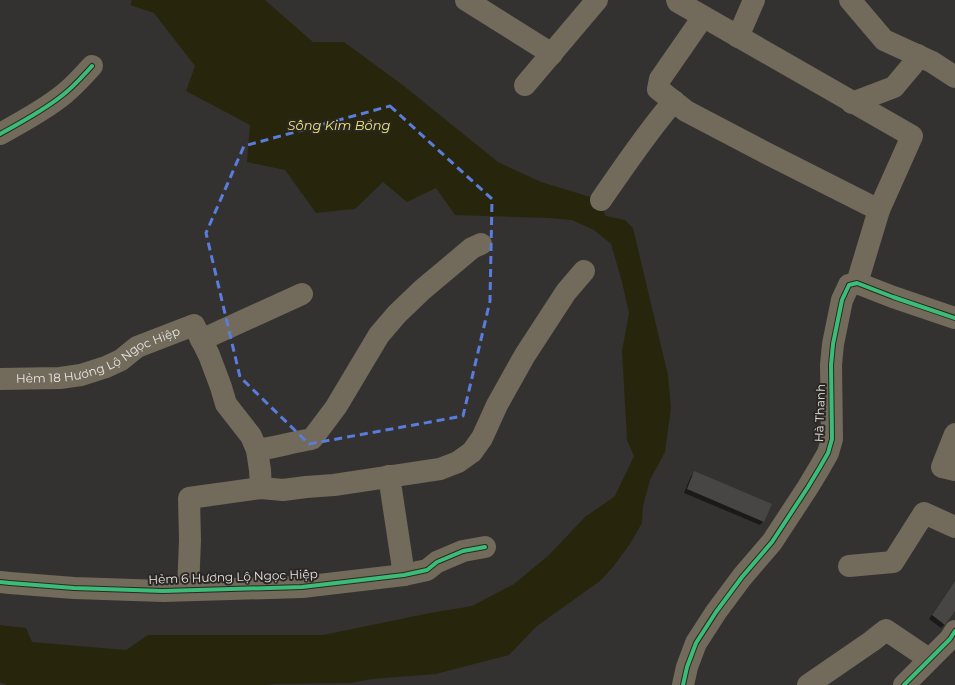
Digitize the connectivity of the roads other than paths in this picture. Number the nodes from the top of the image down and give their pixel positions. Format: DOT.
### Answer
graph roads {
  1 [pos="466,0"];
  2 [pos="597,0"];
  3 [pos="754,0"];
  4 [pos="850,0"];
  5 [pos="676,1"];
  6 [pos="703,17"];
  7 [pos="738,37"];
  8 [pos="552,54"];
  9 [pos="918,55"];
  10 [pos="92,66"];
  11 [pos="955,77"];
  12 [pos="525,85"];
  13 [pos="674,101"];
  14 [pos="852,103"];
  15 [pos="0,134"];
  16 [pos="601,200"];
  17 [pos="879,210"];
  18 [pos="480,244"];
  19 [pos="584,271"];
  20 [pos="857,284"];
  21 [pos="302,294"];
  22 [pos="955,318"];
  23 [pos="198,333"];
  24 [pos="0,379"];
  25 [pos="955,434"];
  26 [pos="257,450"];
  27 [pos="955,470"];
  28 [pos="389,476"];
  29 [pos="261,488"];
  30 [pos="953,519"];
  31 [pos="485,547"];
  32 [pos="849,566"];
  33 [pos="404,575"];
  34 [pos="0,582"];
  35 [pos="188,590"];
  36 [pos="953,639"];
  37 [pos="929,659"];
  38 [pos="683,685"];
  39 [pos="808,685"];
  40 [pos="904,685"];
  1 -- 8 [label="street"];
  2 -- 8 [label="street"];
  3 -- 7 [label="street"];
  4 -- 9 [label="street"];
  5 -- 6 [label="street"];
  6 -- 7 [label="street"];
  6 -- 13 [label="street"];
  7 -- 14 [label="street"];
  8 -- 12 [label="street"];
  9 -- 11 [label="street"];
  9 -- 14 [label="street"];
  10 -- 15 [label="street"];
  13 -- 16 [label="street"];
  13 -- 17 [label="street"];
  14 -- 17 [label="street"];
  17 -- 20 [label="street"];
  18 -- 26 [label="street"];
  19 -- 28 [label="street"];
  20 -- 22 [label="street"];
  20 -- 38 [label="street, Hà Thanh"];
  21 -- 23 [label="street, Hẻm 18 Hương Lộ Ngọc Hiệp"];
  23 -- 24 [label="street, Hẻm 18 Hương Lộ Ngọc Hiệp"];
  23 -- 26 [label="street"];
  25 -- 27 [label="street"];
  26 -- 29 [label="street"];
  28 -- 29 [label="street"];
  28 -- 33 [label="street"];
  29 -- 35 [label="street"];
  30 -- 32 [label="street"];
  31 -- 33 [label="street, Hẻm 6 Hương Lộ Ngọc Hiệp"];
  33 -- 35 [label="street, Hẻm 6 Hương Lộ Ngọc Hiệp"];
  34 -- 35 [label="street, Hẻm 6 Hương Lộ Ngọc Hiệp"];
  36 -- 37 [label="street"];
  37 -- 39 [label="street"];
  37 -- 40 [label="street"];
}
